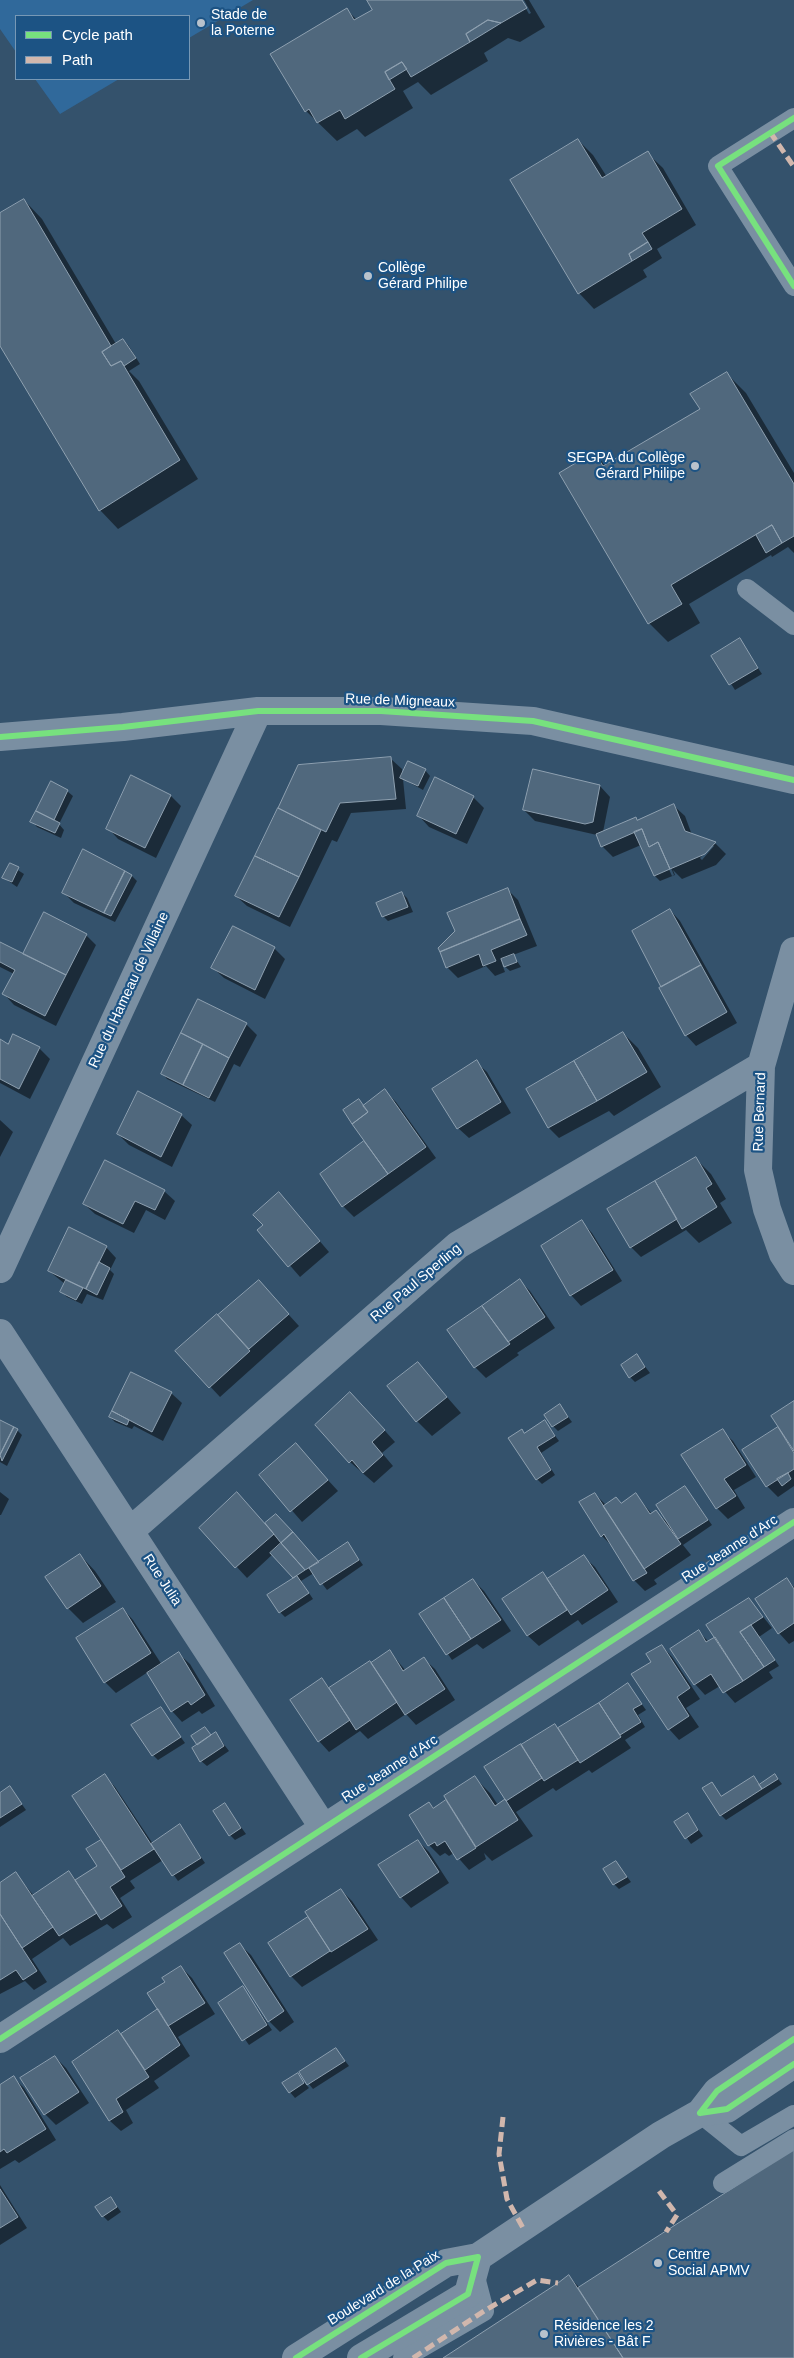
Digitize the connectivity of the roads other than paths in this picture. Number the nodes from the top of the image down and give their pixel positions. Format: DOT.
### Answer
graph roads {
  1 [pos="794,118"];
  2 [pos="794,286"];
  3 [pos="747,589"];
  4 [pos="794,625"];
  5 [pos="258,711"];
  6 [pos="0,737"];
  7 [pos="794,780"];
  8 [pos="794,951"];
  9 [pos="761,1066"];
  10 [pos="0,1269"];
  11 [pos="794,1271"];
  12 [pos="0,1333"];
  13 [pos="794,1522"];
  14 [pos="130,1531"];
  15 [pos="323,1827"];
  16 [pos="0,2039"];
  17 [pos="794,2039"];
  18 [pos="794,2064"];
  19 [pos="700,2113"];
  20 [pos="794,2115"];
  21 [pos="794,2140"];
  22 [pos="723,2183"];
  23 [pos="476,2265"];
  24 [pos="296,2358"];
  25 [pos="361,2358"];
  26 [pos="403,2358"];
  1 -- 2 [label="lane"];
  3 -- 4 [label="lane"];
  5 -- 6 [label="street, Rue de Migneaux"];
  5 -- 7 [label="street, Rue de Migneaux"];
  5 -- 10 [label="street, Rue du Hameau de Villaine"];
  8 -- 9 [label="street, Rue Bernard"];
  9 -- 11 [label="street, Rue Bernard"];
  9 -- 14 [label="street, Rue Paul Sperling"];
  12 -- 14 [label="street, Rue Julia"];
  13 -- 15 [label="street, Rue Jeanne d'Arc"];
  14 -- 15 [label="street, Rue Julia"];
  15 -- 16 [label="street, Rue Jeanne d'Arc"];
  17 -- 19 [label="street, Boulevard de la Paix"];
  18 -- 19 [label="street, Boulevard de la Paix"];
  19 -- 20 [label="lane"];
  19 -- 23 [label="street, Boulevard de la Paix"];
  21 -- 22 [label="lane"];
  23 -- 24 [label="street, Boulevard de la Paix"];
  23 -- 25 [label="street"];
  23 -- 26 [label="lane"];
}
